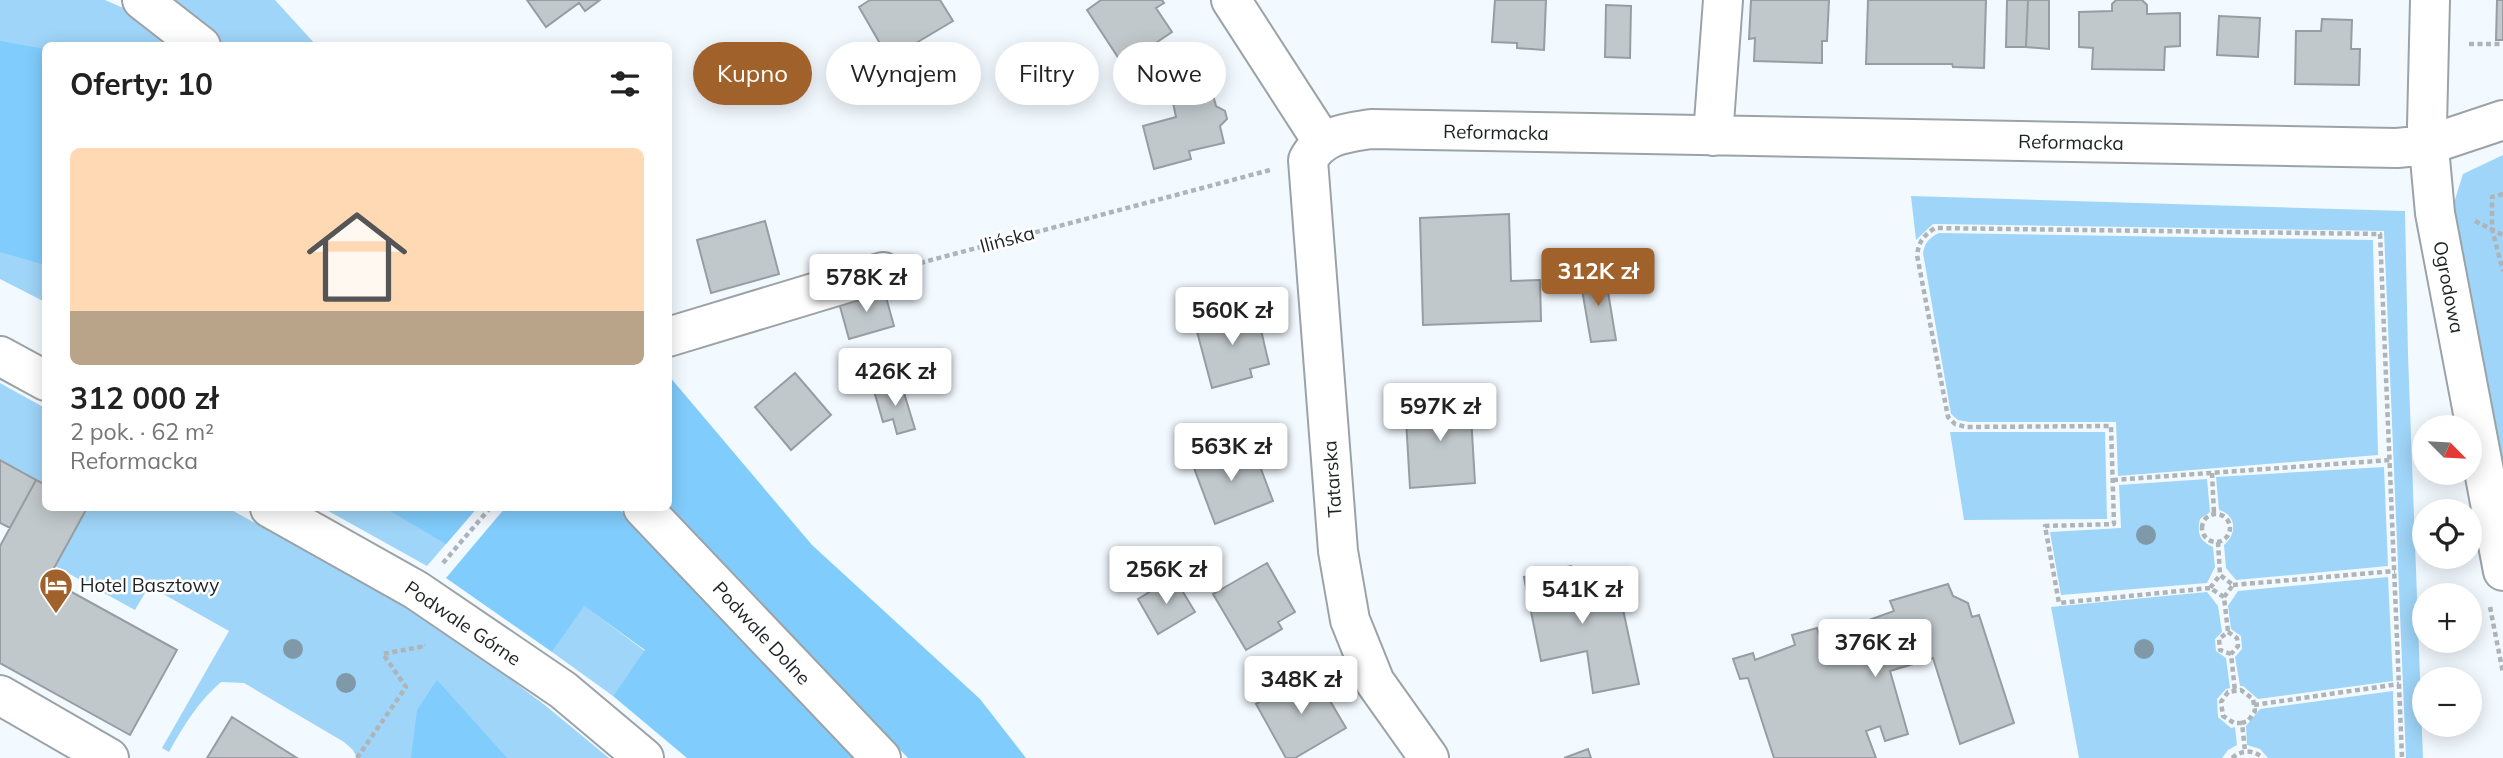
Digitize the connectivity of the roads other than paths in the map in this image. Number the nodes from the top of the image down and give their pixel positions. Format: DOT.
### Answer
graph roads {
  1 [pos="142,0"];
  2 [pos="1231,0"];
  3 [pos="1723,0"];
  4 [pos="2430,0"];
  5 [pos="196,42"];
  6 [pos="2503,120"];
  7 [pos="1713,136"];
  8 [pos="2428,145"];
  9 [pos="1315,150"];
  10 [pos="883,272"];
  11 [pos="672,336"];
  12 [pos="0,356"];
  13 [pos="42,379"];
  14 [pos="275,511"];
  15 [pos="646,511"];
  16 [pos="2503,571"];
  17 [pos="0,695"];
  18 [pos="110,758"];
  19 [pos="644,758"];
  20 [pos="881,758"];
  21 [pos="1429,758"];
  1 -- 5 [label="street"];
  2 -- 9 [label="street, Tatarska"];
  3 -- 7 [label="street"];
  4 -- 8 [label="street, Ogrodowa"];
  6 -- 8 [label="street, Reformacka"];
  7 -- 8 [label="street, Reformacka"];
  7 -- 9 [label="street, Reformacka"];
  8 -- 16 [label="street, Ogrodowa"];
  9 -- 21 [label="street, Tatarska"];
  10 -- 11 [label="street"];
  12 -- 13 [label="street"];
  14 -- 19 [label="street, Podwale Górne"];
  15 -- 20 [label="street, Podwale Dolne"];
  17 -- 18 [label="street"];
}
